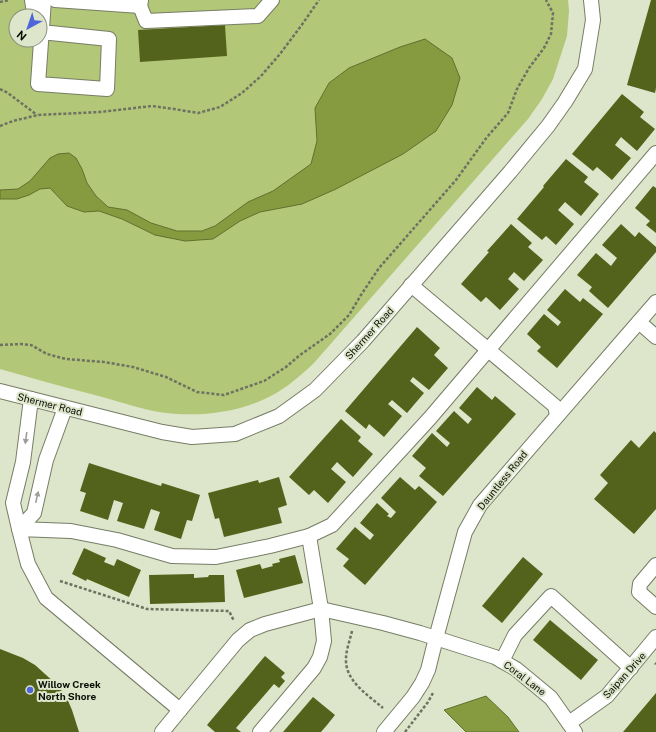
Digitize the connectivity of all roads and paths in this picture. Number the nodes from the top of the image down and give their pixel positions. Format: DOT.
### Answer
graph roads {
  1 [pos="9,0"];
  2 [pos="55,0"];
  3 [pos="272,0"];
  4 [pos="318,0"];
  5 [pos="546,0"];
  6 [pos="591,0"];
  7 [pos="0,2"];
  8 [pos="141,3"];
  9 [pos="40,23"];
  10 [pos="0,89"];
  11 [pos="37,115"];
  12 [pos="0,126"];
  13 [pos="656,153"];
  14 [pos="411,285"];
  15 [pos="656,302"];
  16 [pos="639,322"];
  17 [pos="656,337"];
  18 [pos="0,345"];
  19 [pos="489,350"];
  20 [pos="0,391"];
  21 [pos="31,399"];
  22 [pos="65,408"];
  23 [pos="557,415"];
  24 [pos="20,529"];
  25 [pos="309,536"];
  26 [pos="656,565"];
  27 [pos="60,581"];
  28 [pos="656,607"];
  29 [pos="320,609"];
  30 [pos="234,621"];
  31 [pos="352,631"];
  32 [pos="656,637"];
  33 [pos="436,638"];
  34 [pos="502,661"];
  35 [pos="630,668"];
  36 [pos="383,708"];
  37 [pos="180,710"];
  38 [pos="572,728"];
  39 [pos="162,732"];
  40 [pos="260,732"];
  41 [pos="384,732"];
  1 -- 7 [label="path"];
  2 -- 8 [label="street"];
  3 -- 8 [label="street"];
  4 -- 11 [label="path"];
  5 -- 18 [label="path"];
  6 -- 14 [label="street, Shermer Road"];
  9 -- 9 [label="street"];
  10 -- 11 [label="path"];
  11 -- 12 [label="path"];
  13 -- 19 [label="street"];
  14 -- 19 [label="street"];
  14 -- 22 [label="street, Shermer Road"];
  15 -- 16 [label="street, Dauntless Road"];
  16 -- 17 [label="street"];
  16 -- 23 [label="street, Dauntless Road"];
  19 -- 23 [label="street"];
  19 -- 25 [label="street"];
  20 -- 21 [label="street, Shermer Road"];
  21 -- 22 [label="street, Shermer Road"];
  21 -- 24 [label="street, one-way"];
  24 -- 22 [label="street, one-way"];
  23 -- 33 [label="street, Dauntless Road"];
  24 -- 25 [label="street"];
  24 -- 37 [label="street"];
  25 -- 29 [label="street"];
  26 -- 28 [label="street"];
  27 -- 30 [label="path"];
  29 -- 33 [label="street, Coral Lane"];
  29 -- 37 [label="street"];
  29 -- 40 [label="street"];
  31 -- 36 [label="path"];
  32 -- 35 [label="street, Saipan Drive"];
  33 -- 34 [label="street, Coral Lane"];
  33 -- 41 [label="street, Dauntless Road"];
  34 -- 35 [label="street"];
  34 -- 38 [label="street, Coral Lane"];
  35 -- 38 [label="street, Saipan Drive"];
  37 -- 39 [label="street"];
}
